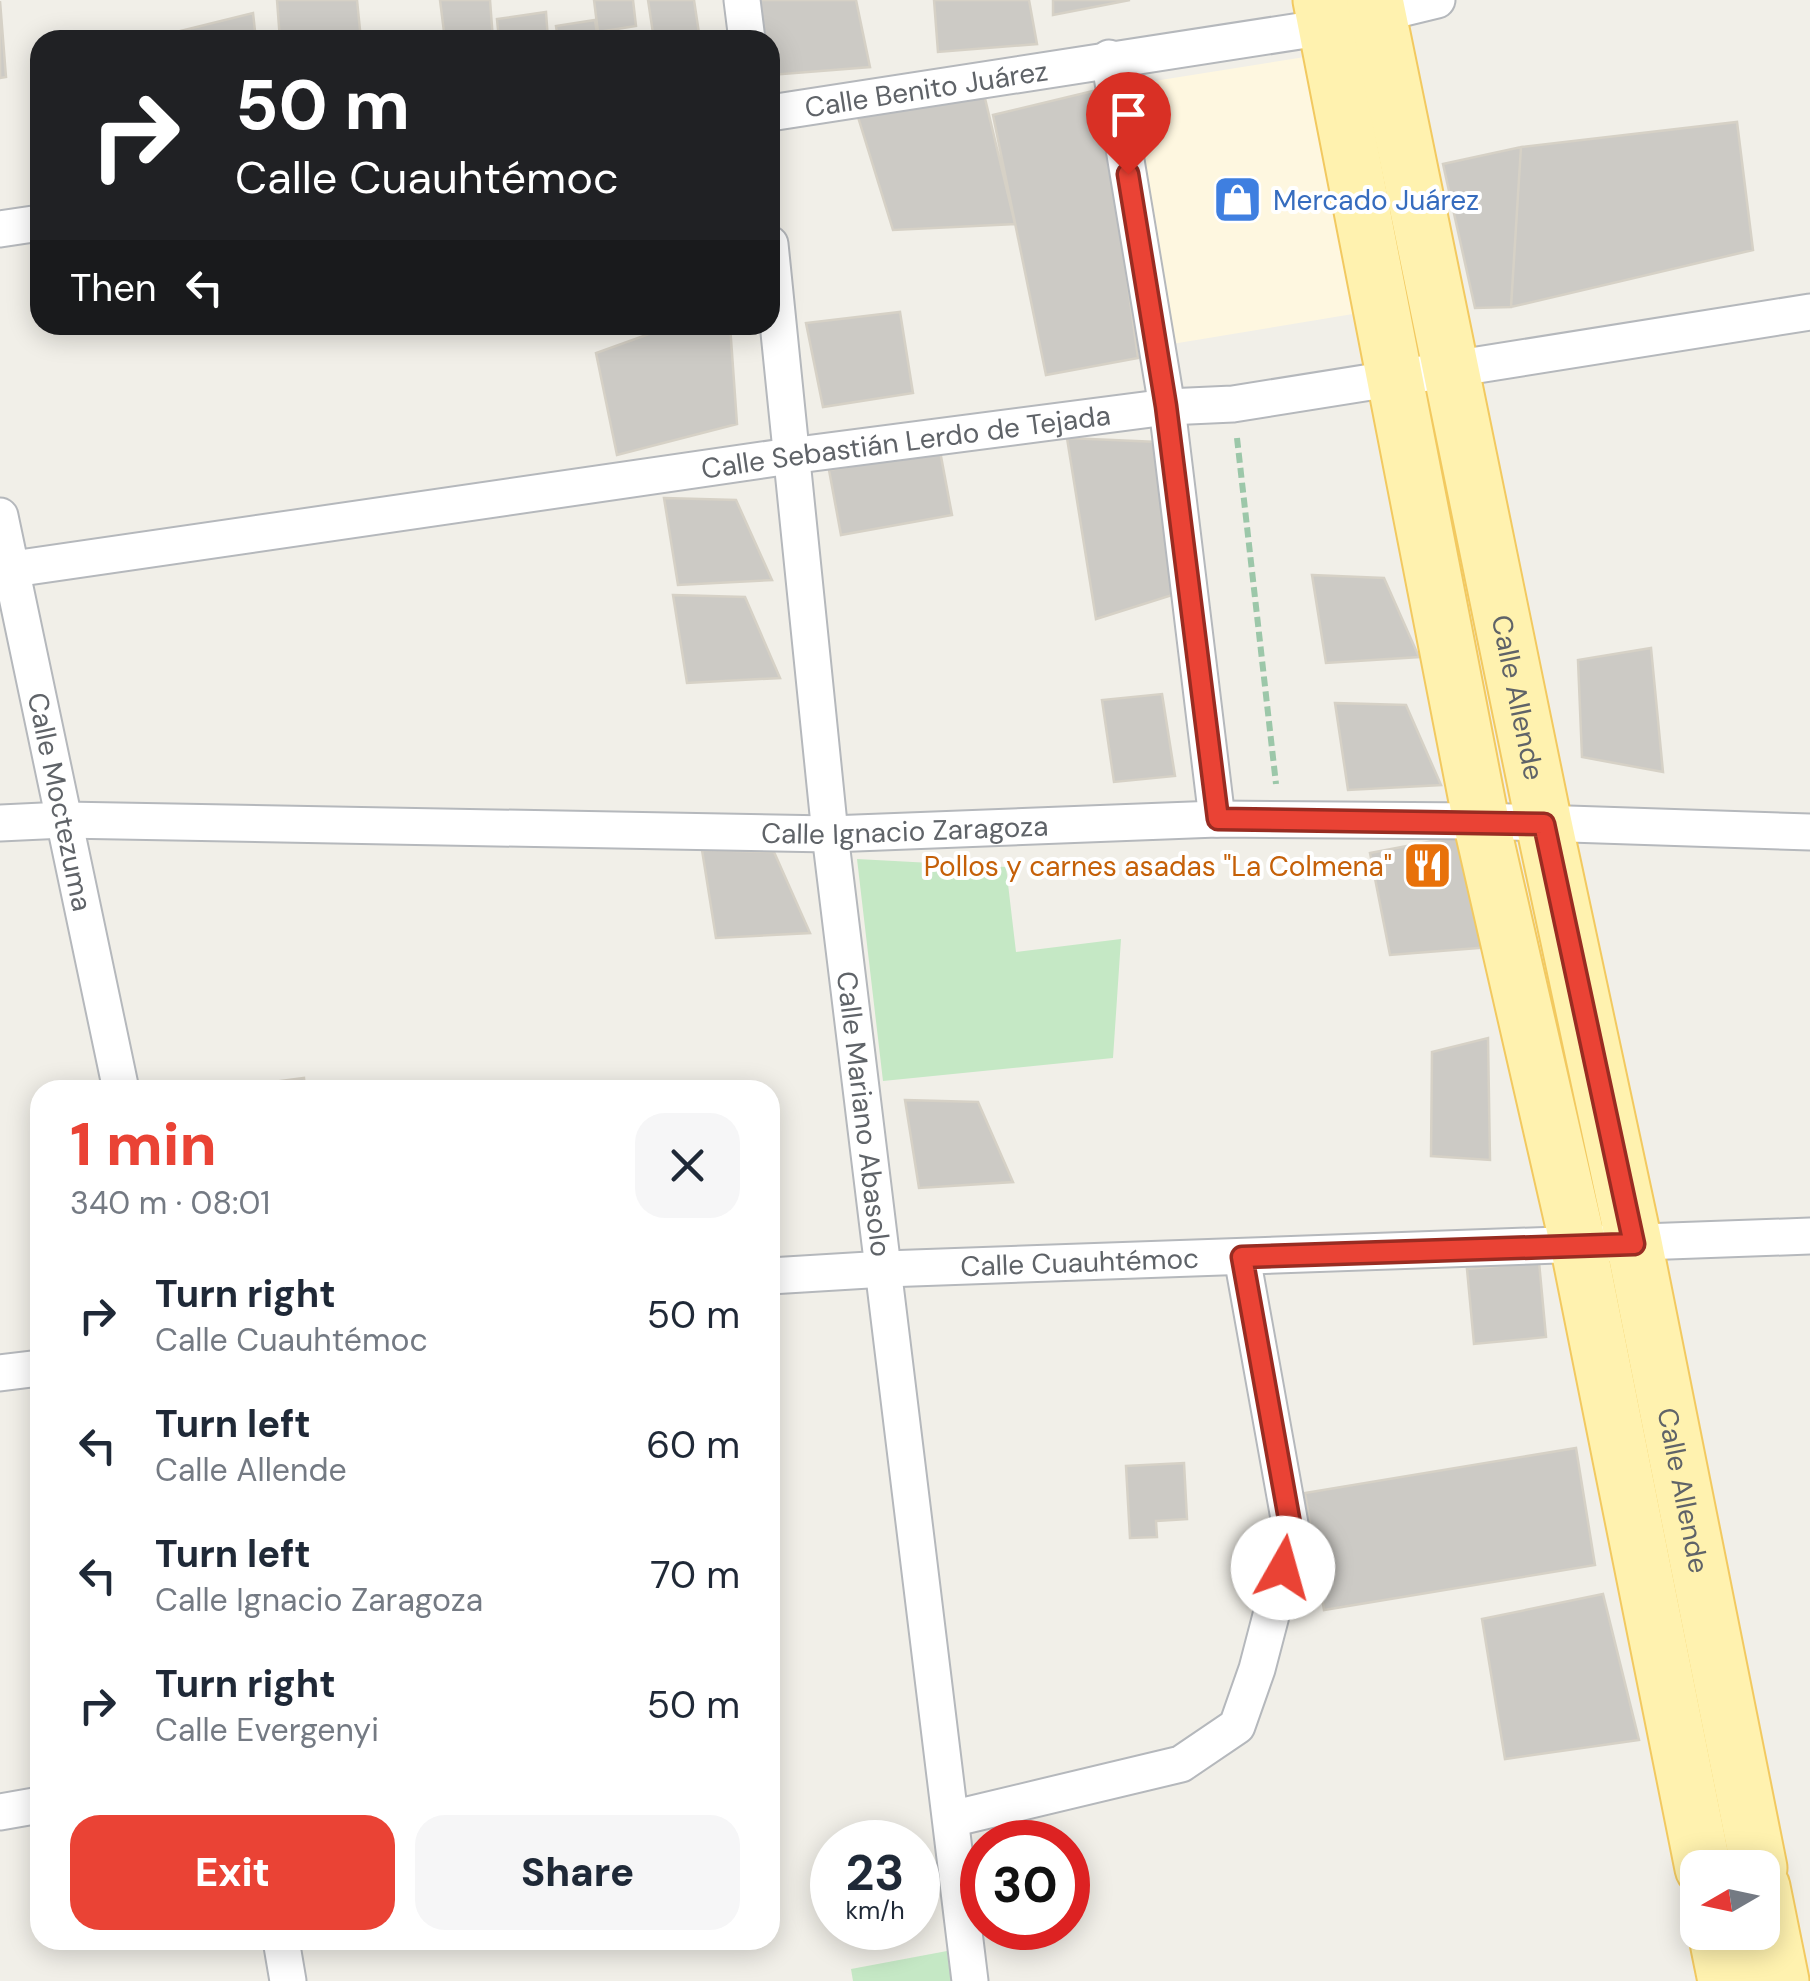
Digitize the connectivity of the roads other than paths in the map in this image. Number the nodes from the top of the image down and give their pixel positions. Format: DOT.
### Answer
graph roads {
  1 [pos="742,0"];
  2 [pos="1437,0"];
  3 [pos="1377,8"];
  4 [pos="1324,13"];
  5 [pos="746,30"];
  6 [pos="1109,58"];
  7 [pos="780,111"];
  8 [pos="30,224"];
  9 [pos="0,229"];
  10 [pos="1810,312"];
  11 [pos="779,335"];
  12 [pos="1452,371"];
  13 [pos="1394,380"];
  14 [pos="1166,406"];
  15 [pos="790,456"];
  16 [pos="0,516"];
  17 [pos="5,570"];
  18 [pos="1218,819"];
  19 [pos="64,820"];
  20 [pos="1481,821"];
  21 [pos="0,823"];
  22 [pos="1544,824"];
  23 [pos="1810,832"];
  24 [pos="830,834"];
  25 [pos="119,1080"];
  26 [pos="1810,1236"];
  27 [pos="1578,1244"];
  28 [pos="1634,1244"];
  29 [pos="1242,1257"];
  30 [pos="885,1269"];
  31 [pos="780,1275"];
  32 [pos="30,1369"];
  33 [pos="0,1372"];
  34 [pos="30,1806"];
  35 [pos="0,1812"];
  36 [pos="951,1819"];
  37 [pos="1699,1850"];
  38 [pos="1754,1850"];
  39 [pos="283,1950"];
  40 [pos="1720,1950"];
  41 [pos="1775,1950"];
  42 [pos="288,1981"];
  43 [pos="970,1981"];
  44 [pos="1726,1981"];
  45 [pos="1781,1981"];
  1 -- 5 [label="street"];
  2 -- 3 [label="street, Calle Benito Juárez"];
  3 -- 4 [label="street, Calle Benito Juárez"];
  3 -- 12 [label="main road, Calle Allende"];
  4 -- 6 [label="street, Calle Benito Juárez"];
  4 -- 13 [label="main road, Calle Allende"];
  6 -- 7 [label="street, Calle Benito Juárez"];
  6 -- 14 [label="street"];
  8 -- 9 [label="street"];
  10 -- 12 [label="street, Calle Sebastián Lerdo de Tejada"];
  11 -- 15 [label="street, Calle Mariano Abasolo"];
  12 -- 13 [label="street, Calle Sebastián Lerdo de Tejada"];
  12 -- 22 [label="main road, Calle Allende"];
  13 -- 14 [label="street, Calle Sebastián Lerdo de Tejada"];
  13 -- 20 [label="main road, Calle Allende"];
  14 -- 15 [label="street, Calle Sebastián Lerdo de Tejada"];
  14 -- 18 [label="street"];
  15 -- 17 [label="street, Calle Sebastián Lerdo de Tejada"];
  15 -- 24 [label="street, Calle Mariano Abasolo"];
  16 -- 17 [label="street, Calle Moctezuma"];
  17 -- 19 [label="street, Calle Moctezuma"];
  18 -- 20 [label="street, Calle Ignacio Zaragoza"];
  18 -- 24 [label="street, Calle Ignacio Zaragoza"];
  19 -- 21 [label="street, Calle Ignacio Zaragoza"];
  19 -- 24 [label="street, Calle Ignacio Zaragoza"];
  19 -- 25 [label="street, Calle Moctezuma"];
  20 -- 22 [label="street, Calle Ignacio Zaragoza"];
  20 -- 27 [label="main road, Calle Allende"];
  22 -- 23 [label="street, Calle Ignacio Zaragoza"];
  22 -- 28 [label="main road, Calle Allende"];
  24 -- 30 [label="street, Calle Mariano Abasolo"];
  26 -- 28 [label="street, Calle Cuauhtémoc"];
  27 -- 28 [label="street, Calle Cuauhtémoc"];
  27 -- 29 [label="street, Calle Cuauhtémoc"];
  27 -- 37 [label="main road, Calle Allende"];
  28 -- 38 [label="main road, Calle Allende"];
  29 -- 30 [label="street, Calle Cuauhtémoc"];
  29 -- 36 [label="street"];
  30 -- 31 [label="street, Calle Cuauhtémoc"];
  30 -- 36 [label="street, Calle Mariano Abasolo"];
  32 -- 33 [label="street"];
  34 -- 35 [label="street"];
  36 -- 43 [label="street, Calle Mariano Abasolo"];
  39 -- 42 [label="street"];
  40 -- 44 [label="main road"];
  41 -- 45 [label="main road"];
}
